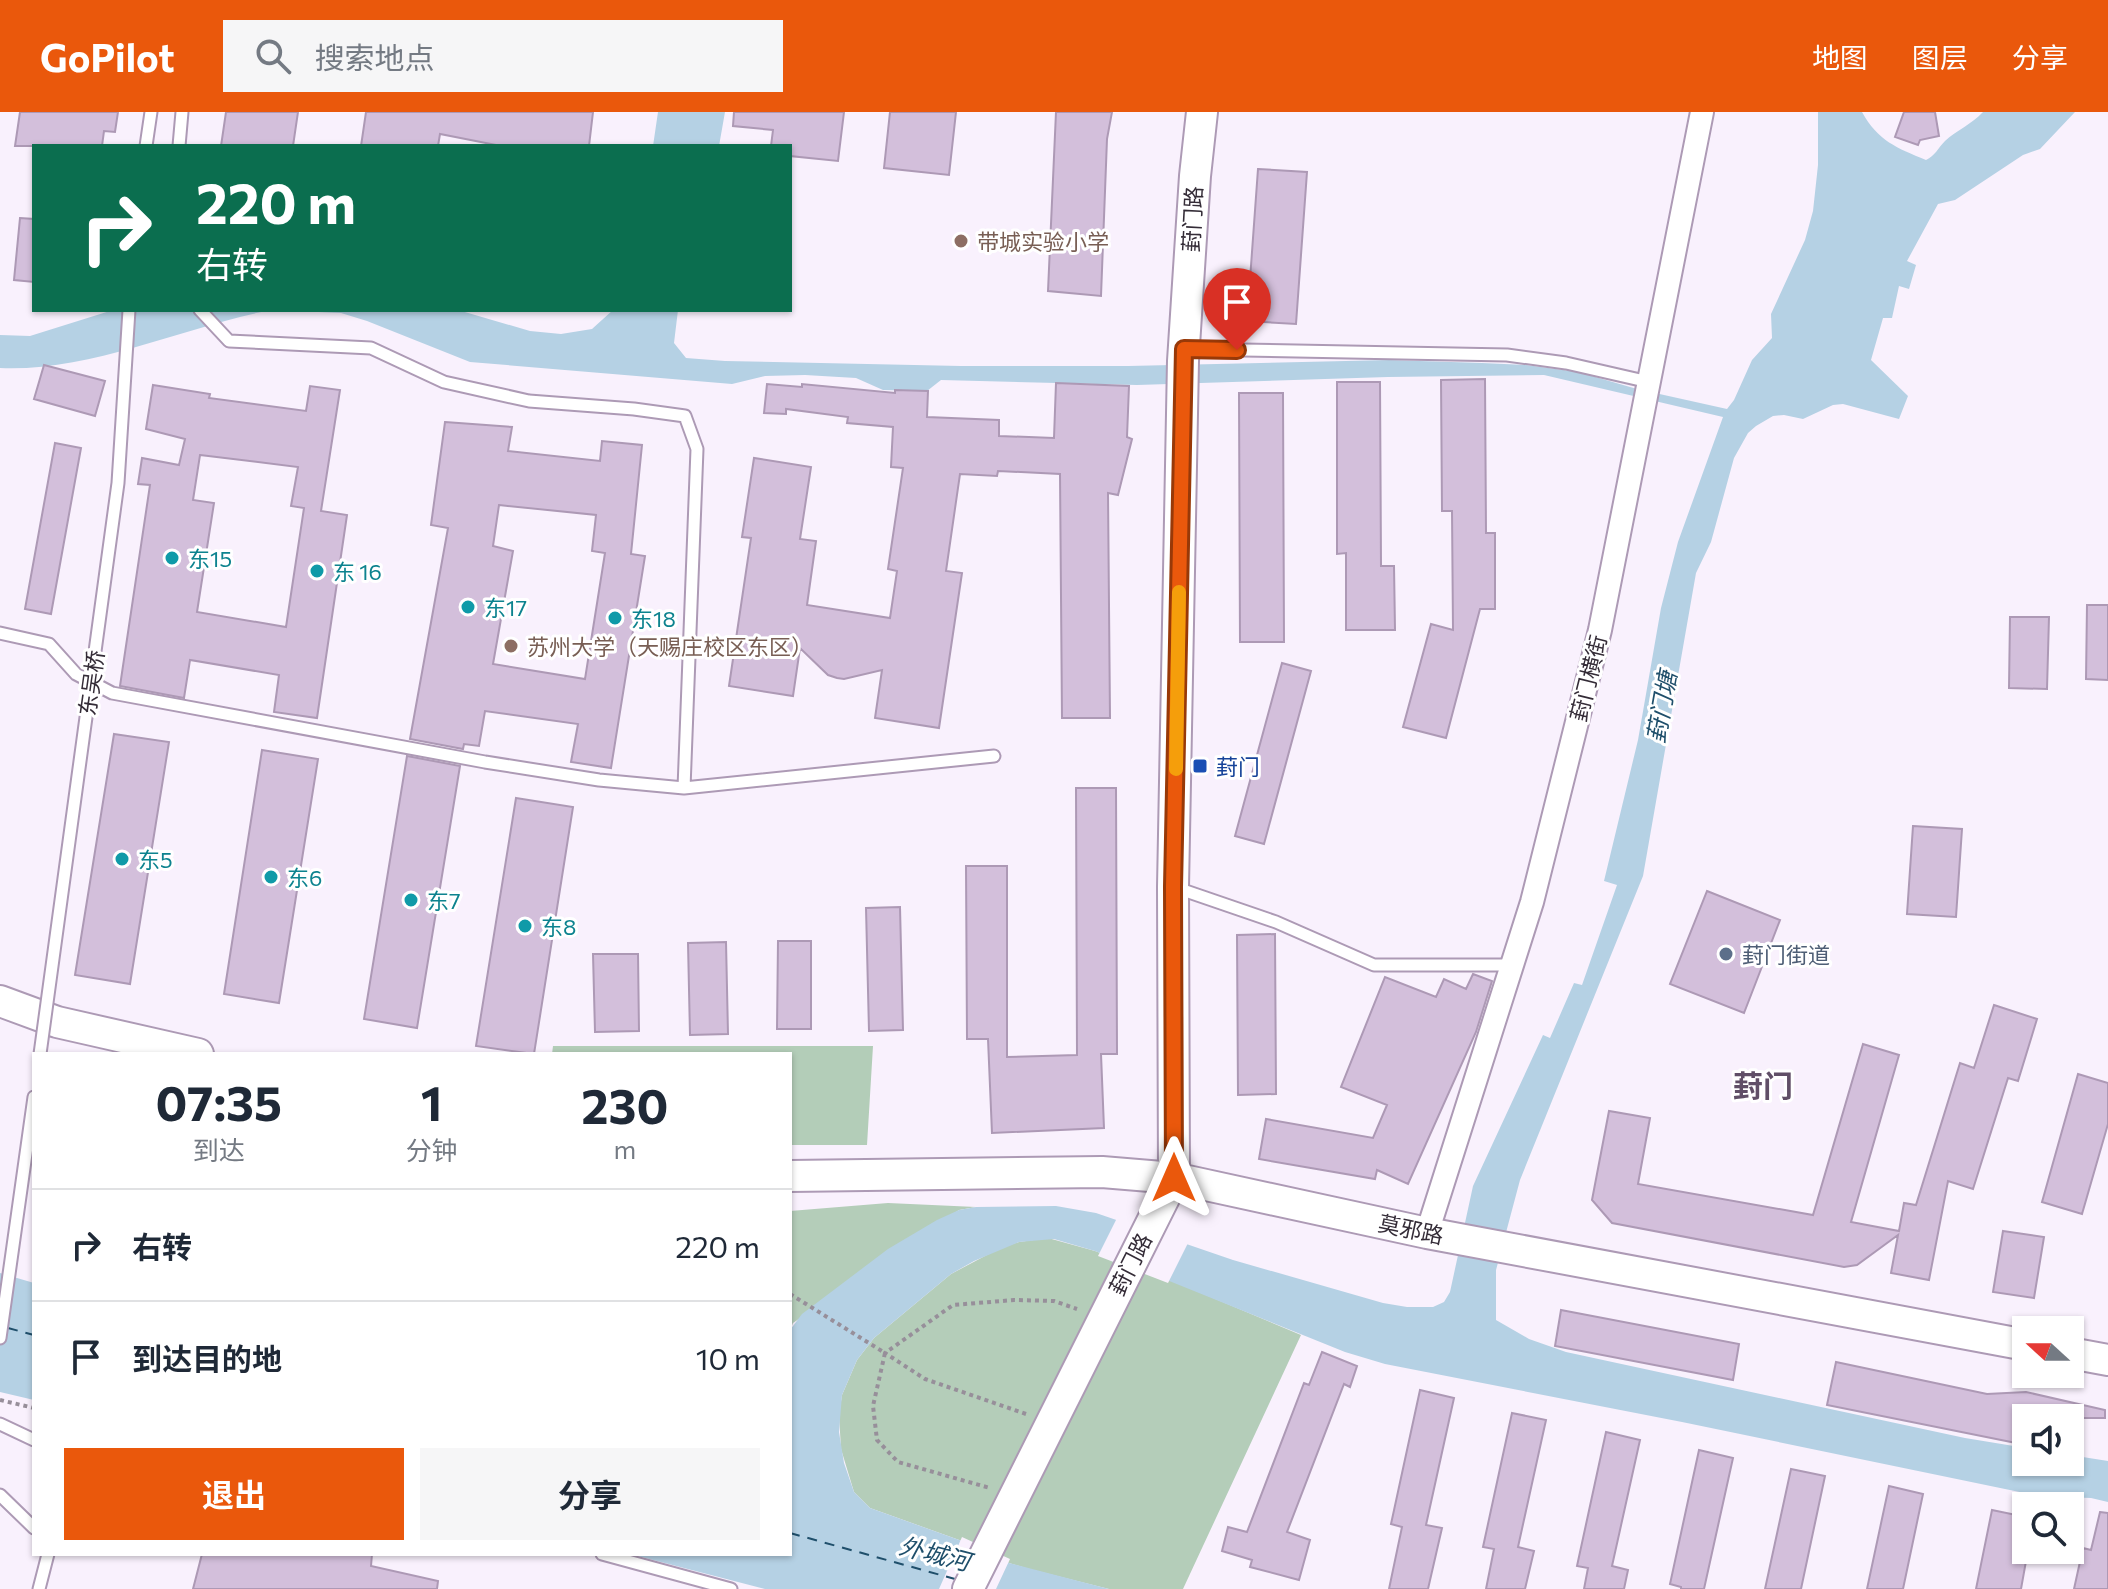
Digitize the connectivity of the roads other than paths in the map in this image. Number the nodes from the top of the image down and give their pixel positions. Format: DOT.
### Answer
graph roads {
  1 [pos="151,112"];
  2 [pos="182,112"];
  3 [pos="1202,112"];
  4 [pos="1702,112"];
  5 [pos="146,144"];
  6 [pos="179,144"];
  7 [pos="129,312"];
  8 [pos="202,312"];
  9 [pos="1184,355"];
  10 [pos="1647,390"];
  11 [pos="0,633"];
  12 [pos="994,756"];
  13 [pos="684,788"];
  14 [pos="1173,887"];
  15 [pos="1513,965"];
  16 [pos="0,1001"];
  17 [pos="40,1052"];
  18 [pos="189,1052"];
  19 [pos="32,1111"];
  20 [pos="792,1176"];
  21 [pos="1174,1178"];
  22 [pos="1438,1235"];
  23 [pos="0,1338"];
  24 [pos="2012,1342"];
  25 [pos="2084,1356"];
  26 [pos="2108,1360"];
  27 [pos="0,1424"];
  28 [pos="32,1439"];
  29 [pos="0,1495"];
  30 [pos="32,1526"];
  31 [pos="47,1556"];
  32 [pos="609,1556"];
  33 [pos="39,1589"];
  34 [pos="731,1589"];
  35 [pos="968,1589"];
  1 -- 5 [label="lane"];
  2 -- 6 [label="lane"];
  3 -- 9 [label="main road, 葑门路"];
  4 -- 10 [label="street, 葑门横街"];
  7 -- 17 [label="lane, 东吴桥, bridge"];
  8 -- 13 [label="lane"];
  9 -- 10 [label="lane"];
  9 -- 14 [label="main road, 葑门路"];
  10 -- 15 [label="street, 葑门横街"];
  11 -- 13 [label="lane"];
  12 -- 13 [label="lane"];
  14 -- 15 [label="lane"];
  14 -- 21 [label="main road, 葑门路"];
  15 -- 22 [label="street, 葑门横街"];
  16 -- 18 [label="main road"];
  19 -- 23 [label="lane"];
  20 -- 21 [label="main road, 莫邪路"];
  21 -- 22 [label="main road, 莫邪路"];
  21 -- 35 [label="main road, 葑门路"];
  22 -- 24 [label="main road, 莫邪路"];
  25 -- 26 [label="main road"];
  27 -- 28 [label="lane"];
  29 -- 30 [label="lane"];
  31 -- 33 [label="lane"];
  32 -- 34 [label="lane"];
}
